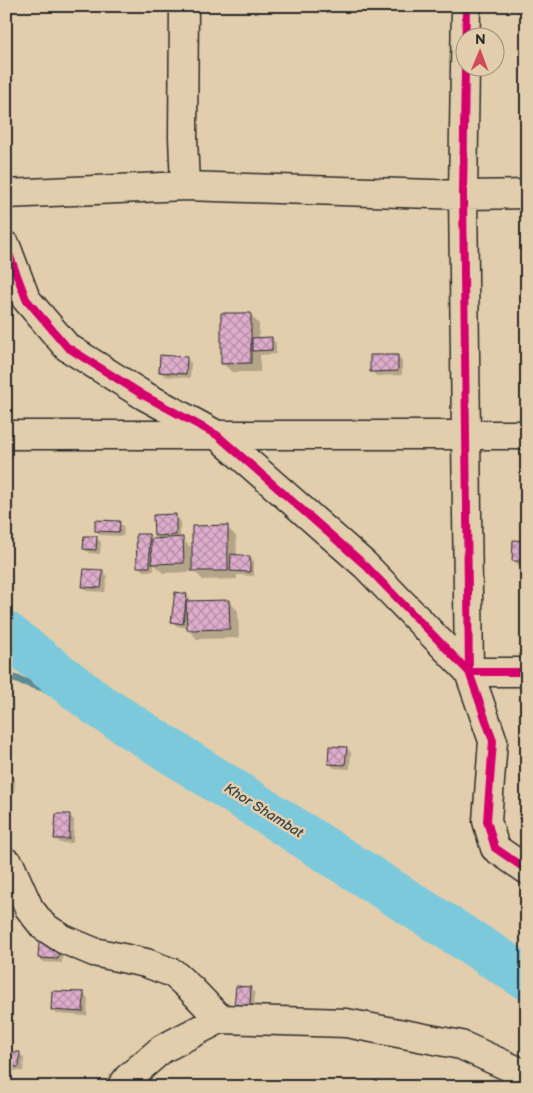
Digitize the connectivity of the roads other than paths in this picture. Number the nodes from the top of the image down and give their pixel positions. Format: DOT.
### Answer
graph roads {
  1 [pos="184,6"];
  2 [pos="466,6"];
  3 [pos="184,186"];
  4 [pos="6,194"];
  5 [pos="527,194"];
  6 [pos="463,195"];
  7 [pos="6,246"];
  8 [pos="6,435"];
  9 [pos="217,435"];
  10 [pos="466,435"];
  11 [pos="527,435"];
  12 [pos="470,672"];
  13 [pos="527,672"];
  14 [pos="6,862"];
  15 [pos="527,870"];
  16 [pos="220,1019"];
  17 [pos="527,1074"];
  18 [pos="121,1087"];
  1 -- 3 [label="street"];
  2 -- 6 [label="street"];
  3 -- 4 [label="street"];
  3 -- 6 [label="street"];
  5 -- 6 [label="street"];
  6 -- 10 [label="street"];
  7 -- 9 [label="street"];
  8 -- 9 [label="street"];
  9 -- 10 [label="street"];
  9 -- 12 [label="street"];
  10 -- 11 [label="street"];
  10 -- 12 [label="street"];
  12 -- 13 [label="street"];
  12 -- 15 [label="street"];
  14 -- 16 [label="street"];
  16 -- 17 [label="street"];
  16 -- 18 [label="street"];
}
